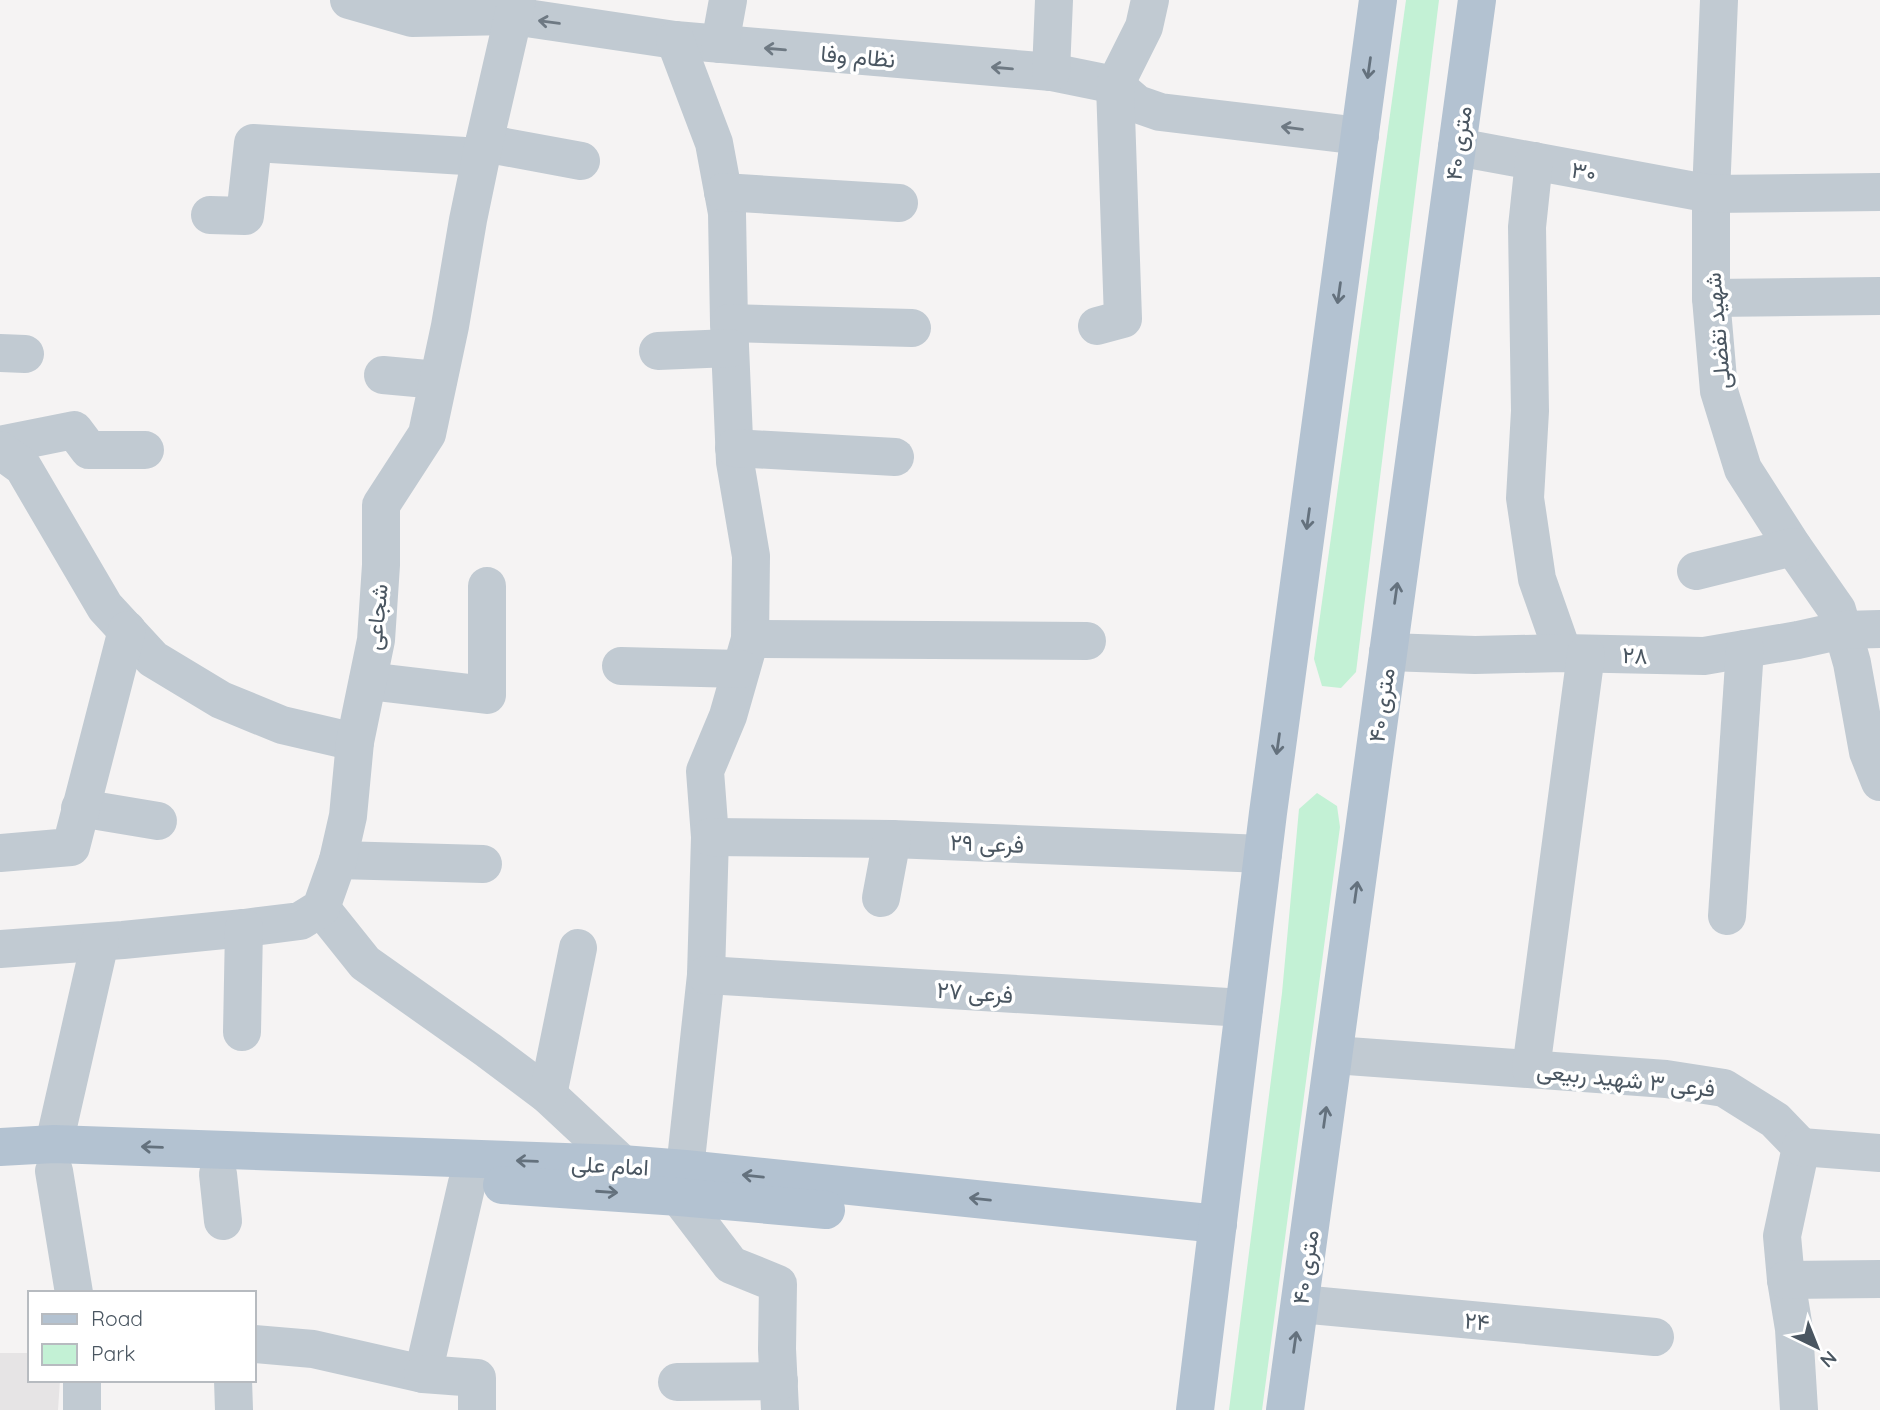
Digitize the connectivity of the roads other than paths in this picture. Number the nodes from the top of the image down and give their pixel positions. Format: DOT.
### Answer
graph roads {
  1 [pos="349,0"];
  2 [pos="728,0"];
  3 [pos="1054,0"];
  4 [pos="1150,0"];
  5 [pos="1378,0"];
  6 [pos="1477,0"];
  7 [pos="1720,0"];
  8 [pos="515,8"];
  9 [pos="675,40"];
  10 [pos="720,44"];
  11 [pos="1051,72"];
  12 [pos="1115,85"];
  13 [pos="1360,136"];
  14 [pos="1457,148"];
  15 [pos="482,150"];
  16 [pos="580,161"];
  17 [pos="1534,161"];
  18 [pos="723,192"];
  19 [pos="1880,192"];
  20 [pos="1711,194"];
  21 [pos="898,203"];
  22 [pos="210,215"];
  23 [pos="1880,296"];
  24 [pos="1711,299"];
  25 [pos="1097,326"];
  26 [pos="912,328"];
  27 [pos="729,336"];
  28 [pos="658,351"];
  29 [pos="383,375"];
  30 [pos="438,380"];
  31 [pos="0,447"];
  32 [pos="734,448"];
  33 [pos="145,450"];
  34 [pos="895,457"];
  35 [pos="1793,547"];
  36 [pos="1696,571"];
  37 [pos="487,586"];
  38 [pos="1862,629"];
  39 [pos="127,631"];
  40 [pos="1087,641"];
  41 [pos="1745,649"];
  42 [pos="1388,652"];
  43 [pos="745,654"];
  44 [pos="1575,654"];
  45 [pos="621,666"];
  46 [pos="368,681"];
  47 [pos="355,742"];
  48 [pos="1880,782"];
  49 [pos="80,808"];
  50 [pos="158,821"];
  51 [pos="710,837"];
  52 [pos="892,839"];
  53 [pos="0,853"];
  54 [pos="1263,855"];
  55 [pos="338,860"];
  56 [pos="483,864"];
  57 [pos="881,898"];
  58 [pos="321,908"];
  59 [pos="1727,916"];
  60 [pos="244,928"];
  61 [pos="100,942"];
  62 [pos="578,948"];
  63 [pos="0,949"];
  64 [pos="706,975"];
  65 [pos="1244,1009"];
  66 [pos="242,1032"];
  67 [pos="1334,1055"];
  68 [pos="1531,1069"];
  69 [pos="548,1095"];
  70 [pos="0,1147"];
  71 [pos="1801,1147"];
  72 [pos="1880,1153"];
  73 [pos="54,1157"];
  74 [pos="622,1164"];
  75 [pos="0,1171"];
  76 [pos="218,1174"];
  77 [pos="467,1183"];
  78 [pos="682,1183"];
  79 [pos="223,1221"];
  80 [pos="1217,1235"];
  81 [pos="1880,1279"];
  82 [pos="1786,1280"];
  83 [pos="74,1291"];
  84 [pos="1300,1304"];
  85 [pos="1655,1337"];
  86 [pos="256,1344"];
  87 [pos="423,1374"];
  88 [pos="82,1382"];
  89 [pos="233,1382"];
  90 [pos="677,1382"];
  91 [pos="780,1395"];
  92 [pos="82,1410"];
  93 [pos="234,1410"];
  94 [pos="477,1410"];
  95 [pos="1195,1410"];
  96 [pos="1285,1410"];
  97 [pos="1799,1410"];
  1 -- 8 [label="street, نظام وفا"];
  2 -- 10 [label="street"];
  3 -- 11 [label="street"];
  4 -- 12 [label="street"];
  5 -- 13 [label="main road, one-way"];
  6 -- 14 [label="main road, ۴۰ متری"];
  7 -- 20 [label="street, شهید تفضلی"];
  9 -- 8 [label="street, نظام وفا, one-way"];
  8 -- 15 [label="street, شجاعی"];
  9 -- 10 [label="street, نظام وفا"];
  9 -- 18 [label="street"];
  11 -- 10 [label="street, نظام وفا, one-way"];
  11 -- 12 [label="street, نظام وفا"];
  13 -- 12 [label="street, نظام وفا, one-way"];
  12 -- 25 [label="street"];
  13 -- 54 [label="main road, one-way"];
  14 -- 17 [label="street, ۳۰"];
  42 -- 14 [label="main road, ۴۰ متری, one-way"];
  15 -- 16 [label="street"];
  15 -- 22 [label="street"];
  15 -- 30 [label="street, شجاعی"];
  17 -- 20 [label="street, ۳۰"];
  17 -- 44 [label="street"];
  18 -- 21 [label="street"];
  18 -- 27 [label="street"];
  19 -- 20 [label="street, ۳۰"];
  20 -- 24 [label="street, شهید تفضلی"];
  23 -- 24 [label="street"];
  24 -- 35 [label="street, شهید تفضلی"];
  26 -- 27 [label="street"];
  27 -- 28 [label="street"];
  27 -- 32 [label="street"];
  29 -- 30 [label="street"];
  30 -- 46 [label="street, شجاعی"];
  31 -- 33 [label="street"];
  31 -- 39 [label="street"];
  32 -- 34 [label="street"];
  32 -- 43 [label="street"];
  35 -- 36 [label="street"];
  35 -- 38 [label="street, شهید تفضلی"];
  37 -- 46 [label="street"];
  38 -- 41 [label="street, ۲۸"];
  38 -- 48 [label="street, شهید تفضلی"];
  39 -- 47 [label="street"];
  39 -- 49 [label="street"];
  40 -- 43 [label="street"];
  41 -- 44 [label="street, ۲۸"];
  41 -- 59 [label="street"];
  42 -- 44 [label="street, ۲۸"];
  67 -- 42 [label="main road, ۴۰ متری, one-way"];
  43 -- 45 [label="street"];
  43 -- 51 [label="street"];
  44 -- 68 [label="street"];
  46 -- 47 [label="street, شجاعی"];
  47 -- 55 [label="street, شجاعی"];
  49 -- 50 [label="street"];
  49 -- 53 [label="street"];
  51 -- 52 [label="street, فرعی ۲۹"];
  51 -- 64 [label="street"];
  52 -- 54 [label="street, فرعی ۲۹"];
  52 -- 57 [label="street"];
  54 -- 65 [label="main road"];
  55 -- 56 [label="street"];
  55 -- 58 [label="street, شجاعی"];
  58 -- 60 [label="street"];
  58 -- 69 [label="street"];
  60 -- 61 [label="street"];
  60 -- 66 [label="street"];
  61 -- 63 [label="street"];
  61 -- 73 [label="street"];
  62 -- 69 [label="street"];
  64 -- 65 [label="street, فرعی ۲۷"];
  64 -- 78 [label="street"];
  65 -- 80 [label="main road"];
  67 -- 68 [label="street, فرعی ۳ شهید ربیعی"];
  84 -- 67 [label="main road, ۴۰ متری, one-way"];
  68 -- 71 [label="street, فرعی ۳ شهید ربیعی"];
  69 -- 74 [label="street"];
  70 -- 73 [label="main road, امام علی"];
  71 -- 72 [label="street"];
  71 -- 82 [label="street"];
  74 -- 73 [label="main road, امام علی, one-way"];
  73 -- 75 [label="main road"];
  73 -- 76 [label="main road"];
  73 -- 83 [label="street"];
  74 -- 78 [label="main road, امام علی"];
  76 -- 77 [label="main road"];
  76 -- 79 [label="street"];
  77 -- 78 [label="main road, one-way"];
  77 -- 87 [label="street"];
  78 -- 80 [label="main road, امام علی"];
  78 -- 91 [label="street"];
  80 -- 95 [label="main road"];
  81 -- 82 [label="street"];
  82 -- 97 [label="street"];
  84 -- 85 [label="street, ۲۴"];
  96 -- 84 [label="main road, ۴۰ متری, one-way"];
  86 -- 87 [label="street"];
  87 -- 94 [label="street"];
  88 -- 92 [label="street"];
  89 -- 93 [label="street"];
  90 -- 91 [label="street"];
}
